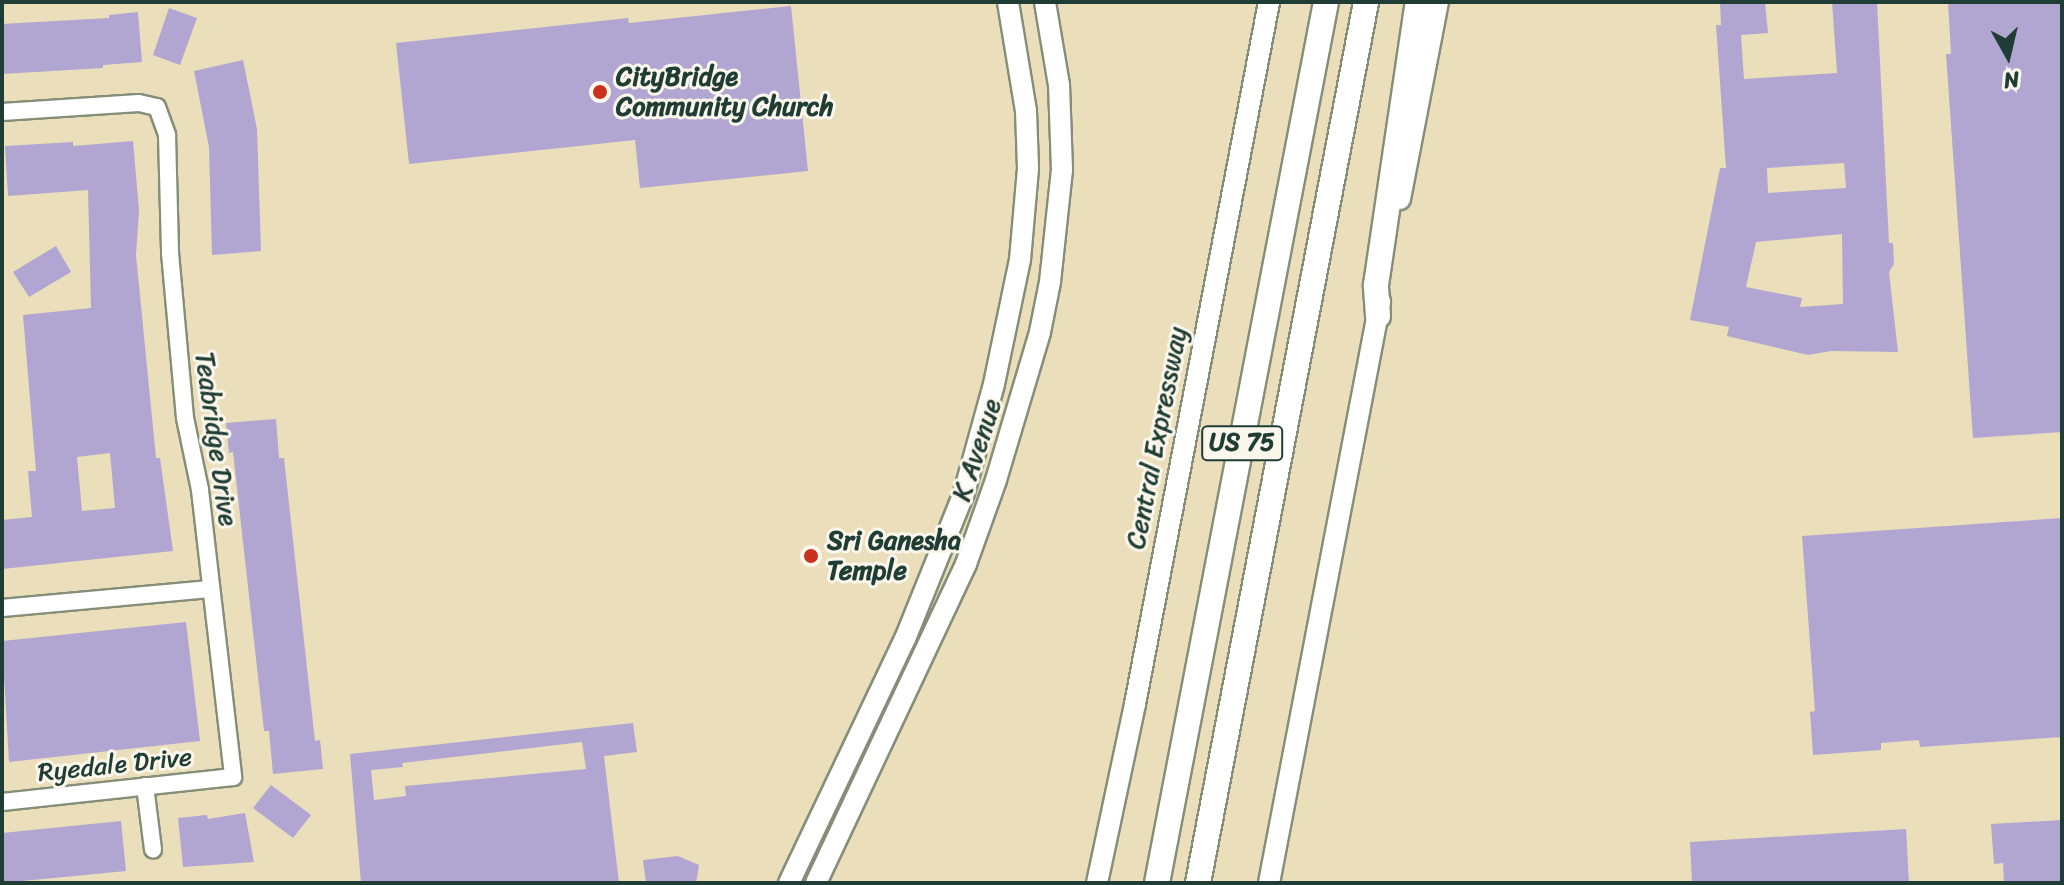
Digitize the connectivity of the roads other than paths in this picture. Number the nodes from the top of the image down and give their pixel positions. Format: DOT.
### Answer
graph roads {
  1 [pos="1008,2"];
  2 [pos="1045,2"];
  3 [pos="1269,2"];
  4 [pos="1326,2"];
  5 [pos="1366,2"];
  6 [pos="1418,2"];
  7 [pos="1438,2"];
  8 [pos="2,112"];
  9 [pos="1028,168"];
  10 [pos="1062,170"];
  11 [pos="1378,316"];
  12 [pos="210,589"];
  13 [pos="2,608"];
  14 [pos="233,777"];
  15 [pos="145,786"];
  16 [pos="2,802"];
  17 [pos="1279,831"];
  18 [pos="153,849"];
  19 [pos="797,864"];
  20 [pos="818,878"];
  21 [pos="789,883"];
  22 [pos="1094,883"];
  23 [pos="1157,883"];
  24 [pos="1198,883"];
  25 [pos="1269,883"];
  26 [pos="1278,883"];
  1 -- 9 [label="main road, K Avenue"];
  2 -- 10 [label="main road, K Avenue"];
  3 -- 22 [label="main road, Central Expressway"];
  4 -- 23 [label="highway, US 75"];
  5 -- 24 [label="highway, US 75"];
  6 -- 11 [label="highway"];
  7 -- 11 [label="main road"];
  8 -- 12 [label="street, Teabridge Drive"];
  9 -- 10 [label="main road"];
  9 -- 19 [label="main road, K Avenue"];
  10 -- 20 [label="main road, K Avenue"];
  11 -- 17 [label="main road"];
  12 -- 13 [label="street"];
  12 -- 14 [label="street, Teabridge Drive"];
  14 -- 15 [label="street, Ryedale Drive"];
  15 -- 16 [label="street, Ryedale Drive"];
  15 -- 18 [label="street"];
  17 -- 25 [label="main road"];
  17 -- 26 [label="main road"];
  19 -- 20 [label="main road"];
  19 -- 21 [label="main road, K Avenue"];
}
